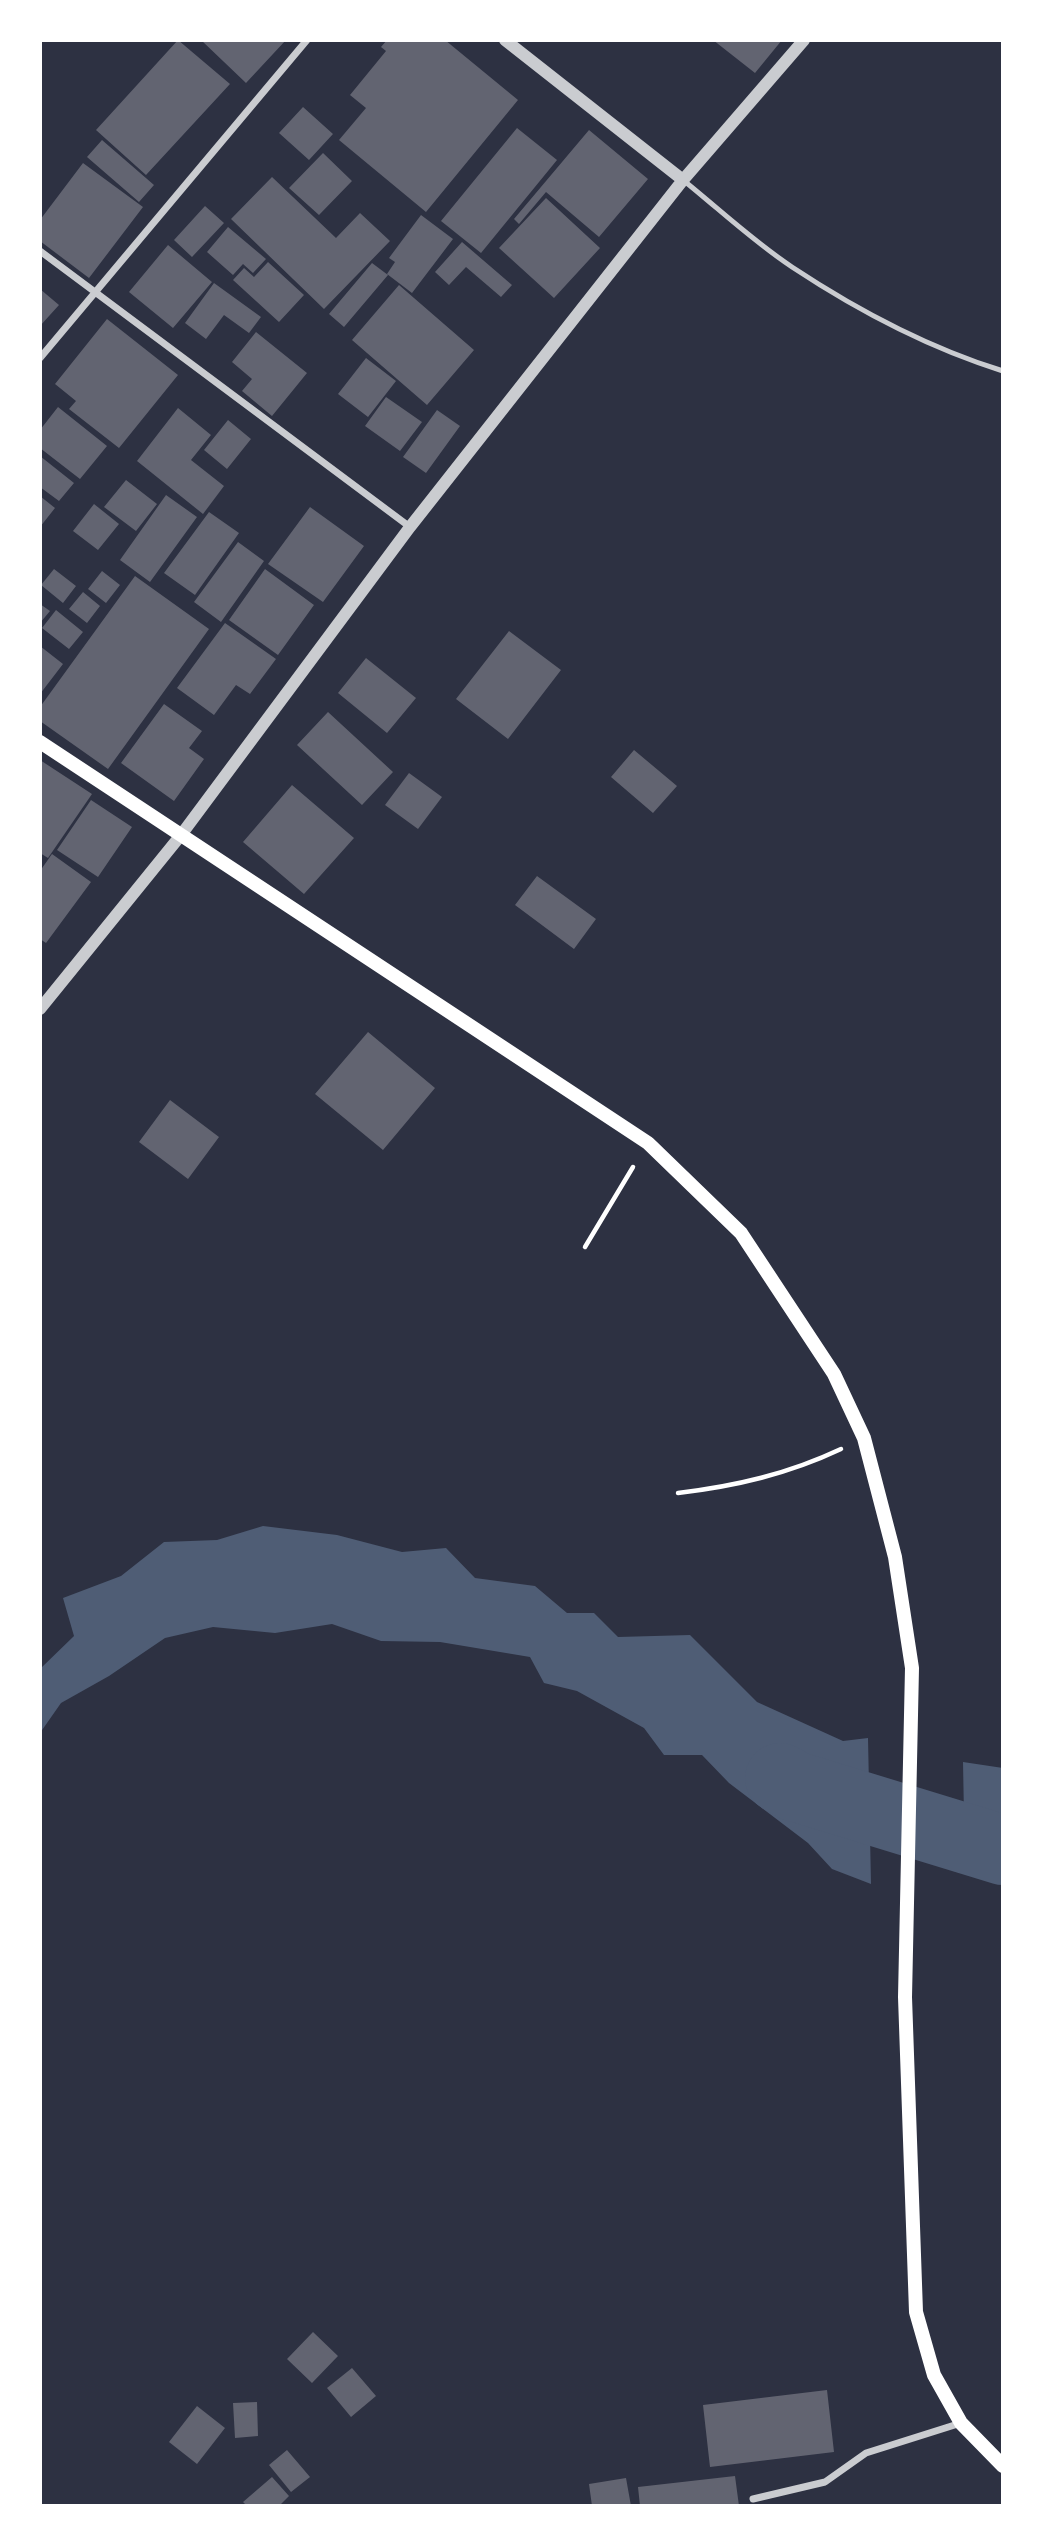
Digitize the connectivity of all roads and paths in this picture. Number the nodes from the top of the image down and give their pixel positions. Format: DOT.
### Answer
graph roads {
  1 [pos="307,40"];
  2 [pos="505,40"];
  3 [pos="804,40"];
  4 [pos="682,180"];
  5 [pos="40,251"];
  6 [pos="94,292"];
  7 [pos="40,358"];
  8 [pos="1003,371"];
  9 [pos="410,527"];
  10 [pos="40,742"];
  11 [pos="181,835"];
  12 [pos="40,1009"];
  13 [pos="648,1143"];
  14 [pos="585,1247"];
  15 [pos="864,1438"];
  16 [pos="678,1493"];
  17 [pos="961,2423"];
  18 [pos="1003,2466"];
  19 [pos="753,2500"];
  1 -- 6 [label="street"];
  2 -- 4 [label="street"];
  3 -- 4 [label="street"];
  4 -- 8 [label="lane"];
  4 -- 9 [label="street"];
  5 -- 6 [label="street"];
  6 -- 7 [label="street"];
  6 -- 9 [label="street"];
  9 -- 11 [label="street"];
  10 -- 11 [label="main road"];
  11 -- 12 [label="street"];
  11 -- 13 [label="main road"];
  13 -- 14 [label="path"];
  13 -- 15 [label="main road"];
  15 -- 16 [label="path"];
  15 -- 17 [label="main road"];
  17 -- 18 [label="main road"];
  17 -- 19 [label="street"];
}
